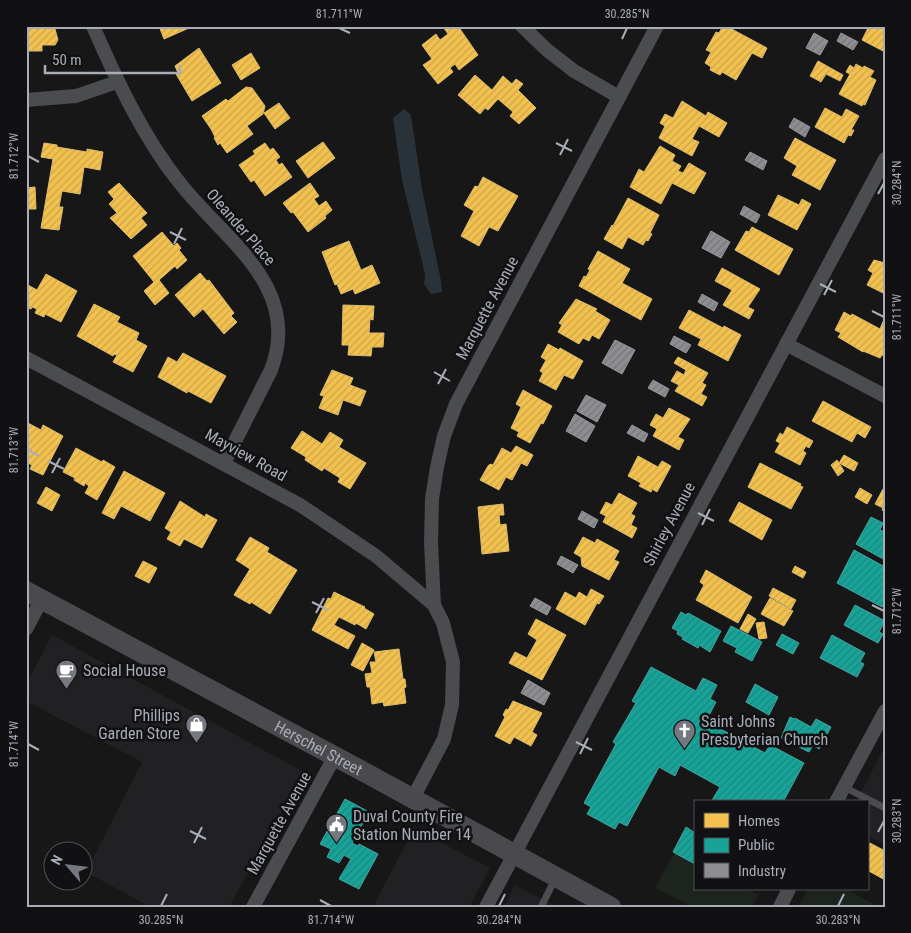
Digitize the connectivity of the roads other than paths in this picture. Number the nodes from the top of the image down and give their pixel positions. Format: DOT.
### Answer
graph roads {
  1 [pos="93,26"];
  2 [pos="522,26"];
  3 [pos="657,26"];
  4 [pos="117,82"];
  5 [pos="619,97"];
  6 [pos="26,100"];
  7 [pos="885,159"];
  8 [pos="786,344"];
  9 [pos="26,358"];
  10 [pos="885,396"];
  11 [pos="224,463"];
  12 [pos="34,595"];
  13 [pos="434,605"];
  14 [pos="26,629"];
  15 [pos="885,711"];
  16 [pos="335,756"];
  17 [pos="844,787"];
  18 [pos="413,798"];
  19 [pos="837,800"];
  20 [pos="885,808"];
  21 [pos="514,854"];
  22 [pos="556,877"];
  23 [pos="788,890"];
  24 [pos="253,907"];
  25 [pos="486,907"];
  26 [pos="541,907"];
  27 [pos="611,907"];
  28 [pos="780,907"];
  1 -- 4 [label="street, Oleander Place"];
  2 -- 5 [label="street"];
  3 -- 5 [label="street, Marquette Avenue"];
  4 -- 6 [label="street"];
  4 -- 11 [label="street, Oleander Place"];
  5 -- 13 [label="street, Marquette Avenue"];
  7 -- 8 [label="street, Shirley Avenue"];
  8 -- 10 [label="street"];
  8 -- 21 [label="street, Shirley Avenue"];
  9 -- 11 [label="street, Mayview Road"];
  11 -- 13 [label="street, Mayview Road"];
  12 -- 14 [label="street"];
  12 -- 16 [label="main road, Herschel Street"];
  13 -- 18 [label="street, Marquette Avenue"];
  15 -- 17 [label="street"];
  16 -- 18 [label="main road, Herschel Street"];
  16 -- 24 [label="street, Marquette Avenue"];
  17 -- 19 [label="street"];
  17 -- 20 [label="lane"];
  18 -- 21 [label="main road, Herschel Street"];
  21 -- 22 [label="main road, Herschel Street"];
  21 -- 25 [label="street, Shirley Avenue"];
  22 -- 26 [label="lane"];
  22 -- 27 [label="main road, Herschel Street"];
  23 -- 28 [label="street"];
}
